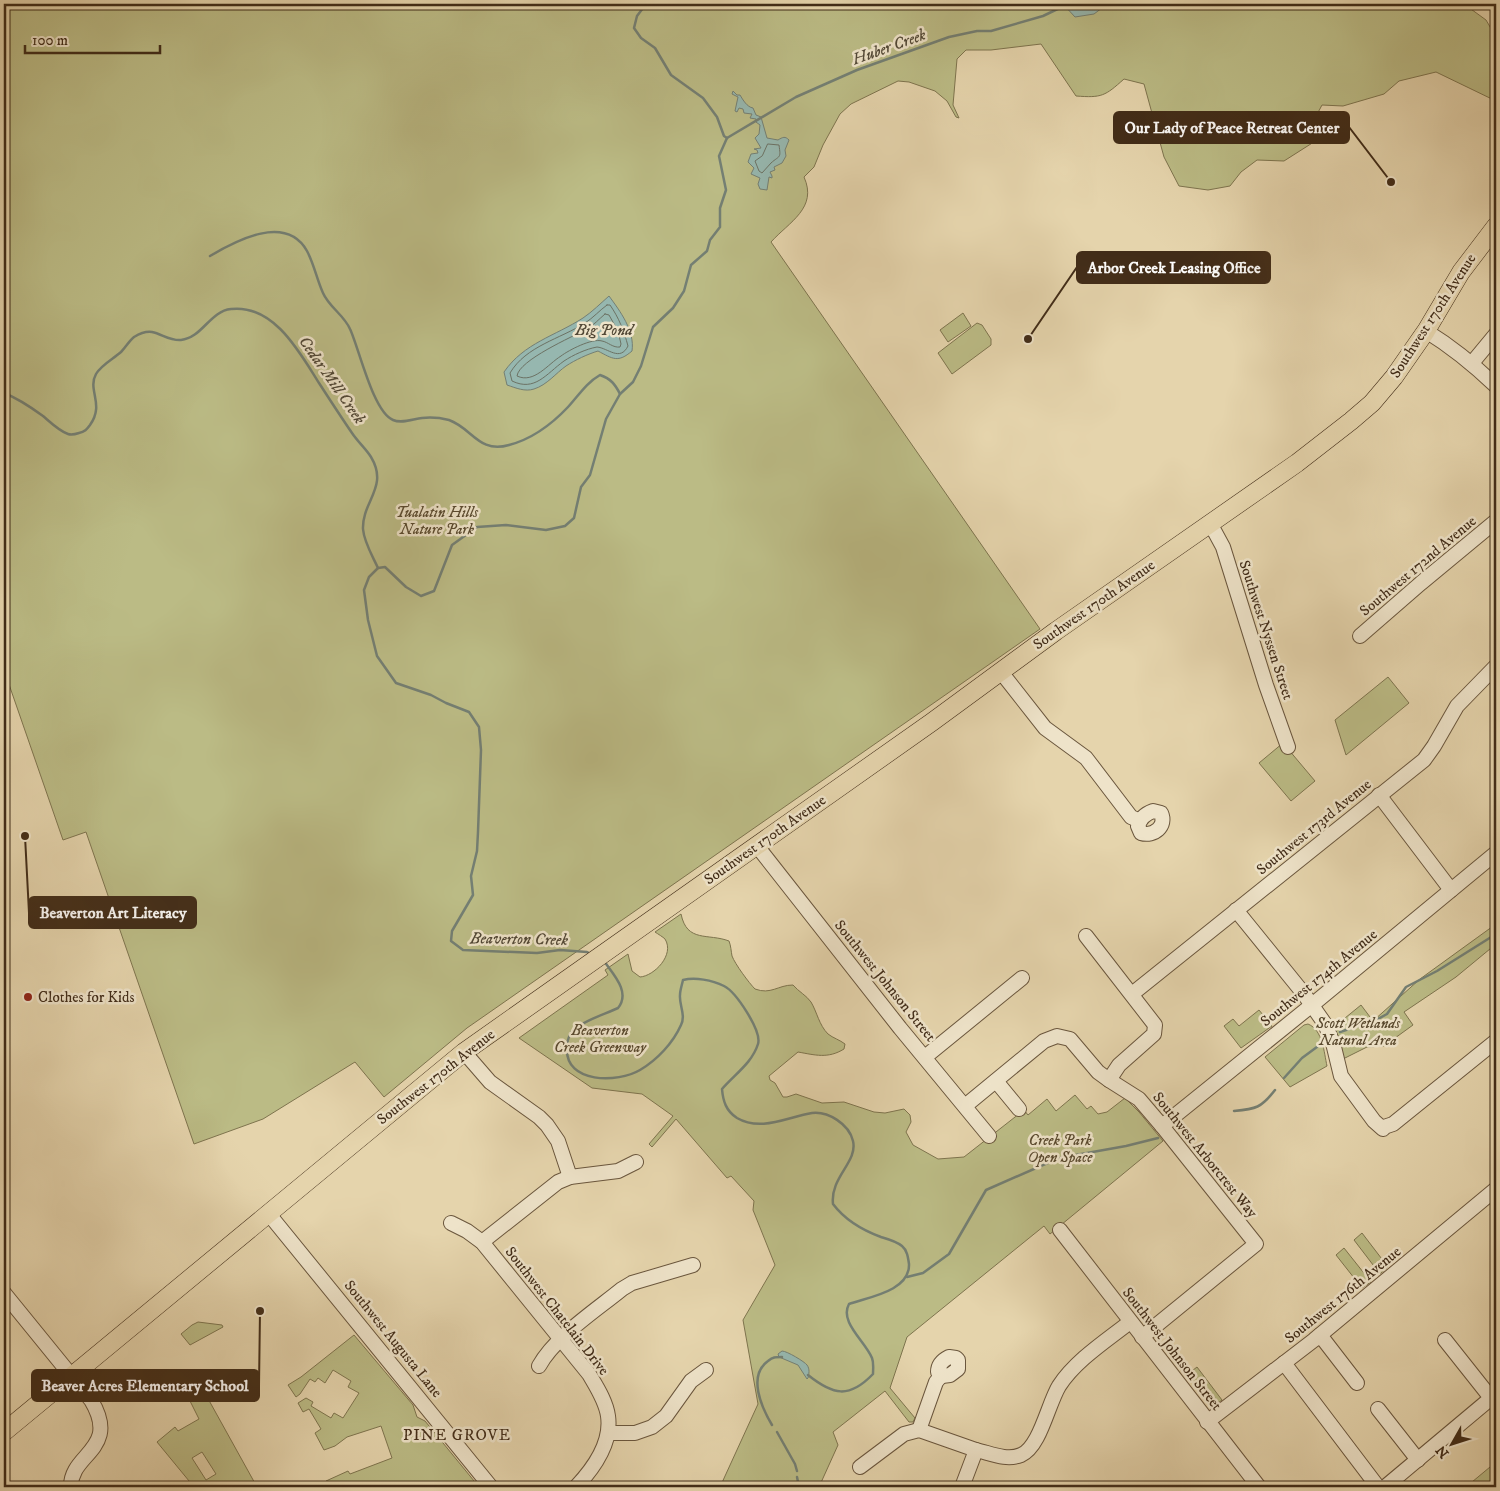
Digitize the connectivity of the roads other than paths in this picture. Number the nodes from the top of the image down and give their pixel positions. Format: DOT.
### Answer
graph roads {
  1 [pos="1496,226"];
  2 [pos="1426,331"];
  3 [pos="1496,334"];
  4 [pos="1472,364"];
  5 [pos="1496,386"];
  6 [pos="1496,521"];
  7 [pos="1210,523"];
  8 [pos="1360,636"];
  9 [pos="1496,666"];
  10 [pos="1001,672"];
  11 [pos="1288,747"];
  12 [pos="1379,795"];
  13 [pos="1140,821"];
  14 [pos="757,846"];
  15 [pos="1496,853"];
  16 [pos="1451,890"];
  17 [pos="1236,910"];
  18 [pos="1086,936"];
  19 [pos="1022,978"];
  20 [pos="1132,994"];
  21 [pos="1312,1005"];
  22 [pos="1496,1041"];
  23 [pos="464,1052"];
  24 [pos="925,1057"];
  25 [pos="1109,1080"];
  26 [pos="996,1081"];
  27 [pos="966,1106"];
  28 [pos="1019,1109"];
  29 [pos="1162,1126"];
  30 [pos="989,1136"];
  31 [pos="636,1162"];
  32 [pos="570,1177"];
  33 [pos="1496,1190"];
  34 [pos="268,1212"];
  35 [pos="451,1222"];
  36 [pos="1060,1230"];
  37 [pos="482,1242"];
  38 [pos="693,1265"];
  39 [pos="4,1293"];
  40 [pos="1130,1322"];
  41 [pos="1320,1335"];
  42 [pos="1142,1337"];
  43 [pos="560,1340"];
  44 [pos="1445,1340"];
  45 [pos="1284,1364"];
  46 [pos="539,1366"];
  47 [pos="706,1370"];
  48 [pos="71,1376"];
  49 [pos="941,1376"];
  50 [pos="1357,1383"];
  51 [pos="1494,1396"];
  52 [pos="1378,1409"];
  53 [pos="1207,1422"];
  54 [pos="919,1430"];
  55 [pos="4,1432"];
  56 [pos="608,1433"];
  57 [pos="976,1450"];
  58 [pos="1418,1460"];
  59 [pos="860,1466"];
  60 [pos="1253,1485"];
  61 [pos="71,1487"];
  62 [pos="491,1487"];
  63 [pos="576,1487"];
  64 [pos="962,1487"];
  65 [pos="1378,1487"];
  66 [pos="1385,1487"];
  1 -- 2 [label="main road, Southwest 170th Avenue"];
  2 -- 4 [label="street"];
  2 -- 7 [label="main road, Southwest 170th Avenue"];
  3 -- 4 [label="street"];
  4 -- 5 [label="street"];
  6 -- 8 [label="street, Southwest 172nd Avenue"];
  7 -- 10 [label="main road, Southwest 170th Avenue"];
  7 -- 11 [label="street, Southwest Nyssen Street"];
  9 -- 12 [label="street, Southwest 173rd Avenue"];
  10 -- 13 [label="street"];
  10 -- 14 [label="main road, Southwest 170th Avenue"];
  12 -- 16 [label="street"];
  12 -- 17 [label="street, Southwest 173rd Avenue"];
  14 -- 23 [label="main road, Southwest 170th Avenue"];
  14 -- 24 [label="street, Southwest Johnson Street"];
  15 -- 16 [label="street, Southwest 174th Avenue"];
  16 -- 21 [label="street, Southwest 174th Avenue"];
  17 -- 20 [label="street, Southwest 173rd Avenue"];
  17 -- 21 [label="street"];
  18 -- 20 [label="street"];
  19 -- 24 [label="street"];
  20 -- 25 [label="street"];
  21 -- 22 [label="street"];
  21 -- 29 [label="street, Southwest 174th Avenue"];
  23 -- 32 [label="street"];
  23 -- 34 [label="main road, Southwest 170th Avenue"];
  24 -- 27 [label="street, Southwest Johnson Street"];
  25 -- 26 [label="street, Southwest Arborcrest Way"];
  25 -- 29 [label="street, Southwest Arborcrest Way"];
  26 -- 27 [label="street"];
  26 -- 28 [label="street"];
  27 -- 30 [label="street, Southwest Johnson Street"];
  29 -- 42 [label="street, Southwest Arborcrest Way"];
  31 -- 32 [label="street"];
  32 -- 37 [label="street"];
  33 -- 41 [label="street, Southwest 176th Avenue"];
  34 -- 48 [label="main road, Southwest 170th Avenue"];
  34 -- 62 [label="street, Southwest Augusta Lane"];
  35 -- 37 [label="street, Southwest Chatelain Drive"];
  36 -- 40 [label="street, Southwest Johnson Street"];
  37 -- 43 [label="street, Southwest Chatelain Drive"];
  38 -- 43 [label="street"];
  39 -- 48 [label="street"];
  40 -- 42 [label="street, Southwest Johnson Street"];
  40 -- 57 [label="street"];
  41 -- 45 [label="street, Southwest 176th Avenue"];
  41 -- 50 [label="street"];
  42 -- 53 [label="street, Southwest Johnson Street"];
  43 -- 46 [label="street"];
  43 -- 56 [label="street, Southwest Chatelain Drive"];
  44 -- 51 [label="street"];
  45 -- 53 [label="street, Southwest 176th Avenue"];
  45 -- 65 [label="street"];
  47 -- 56 [label="street"];
  48 -- 55 [label="main road, Southwest 170th Avenue"];
  48 -- 61 [label="street"];
  49 -- 54 [label="street"];
  51 -- 58 [label="street"];
  52 -- 58 [label="street"];
  53 -- 60 [label="street, Southwest Johnson Street"];
  54 -- 57 [label="street"];
  54 -- 59 [label="street"];
  56 -- 63 [label="street, Southwest Chatelain Drive"];
  57 -- 64 [label="street"];
  58 -- 66 [label="street"];
}
